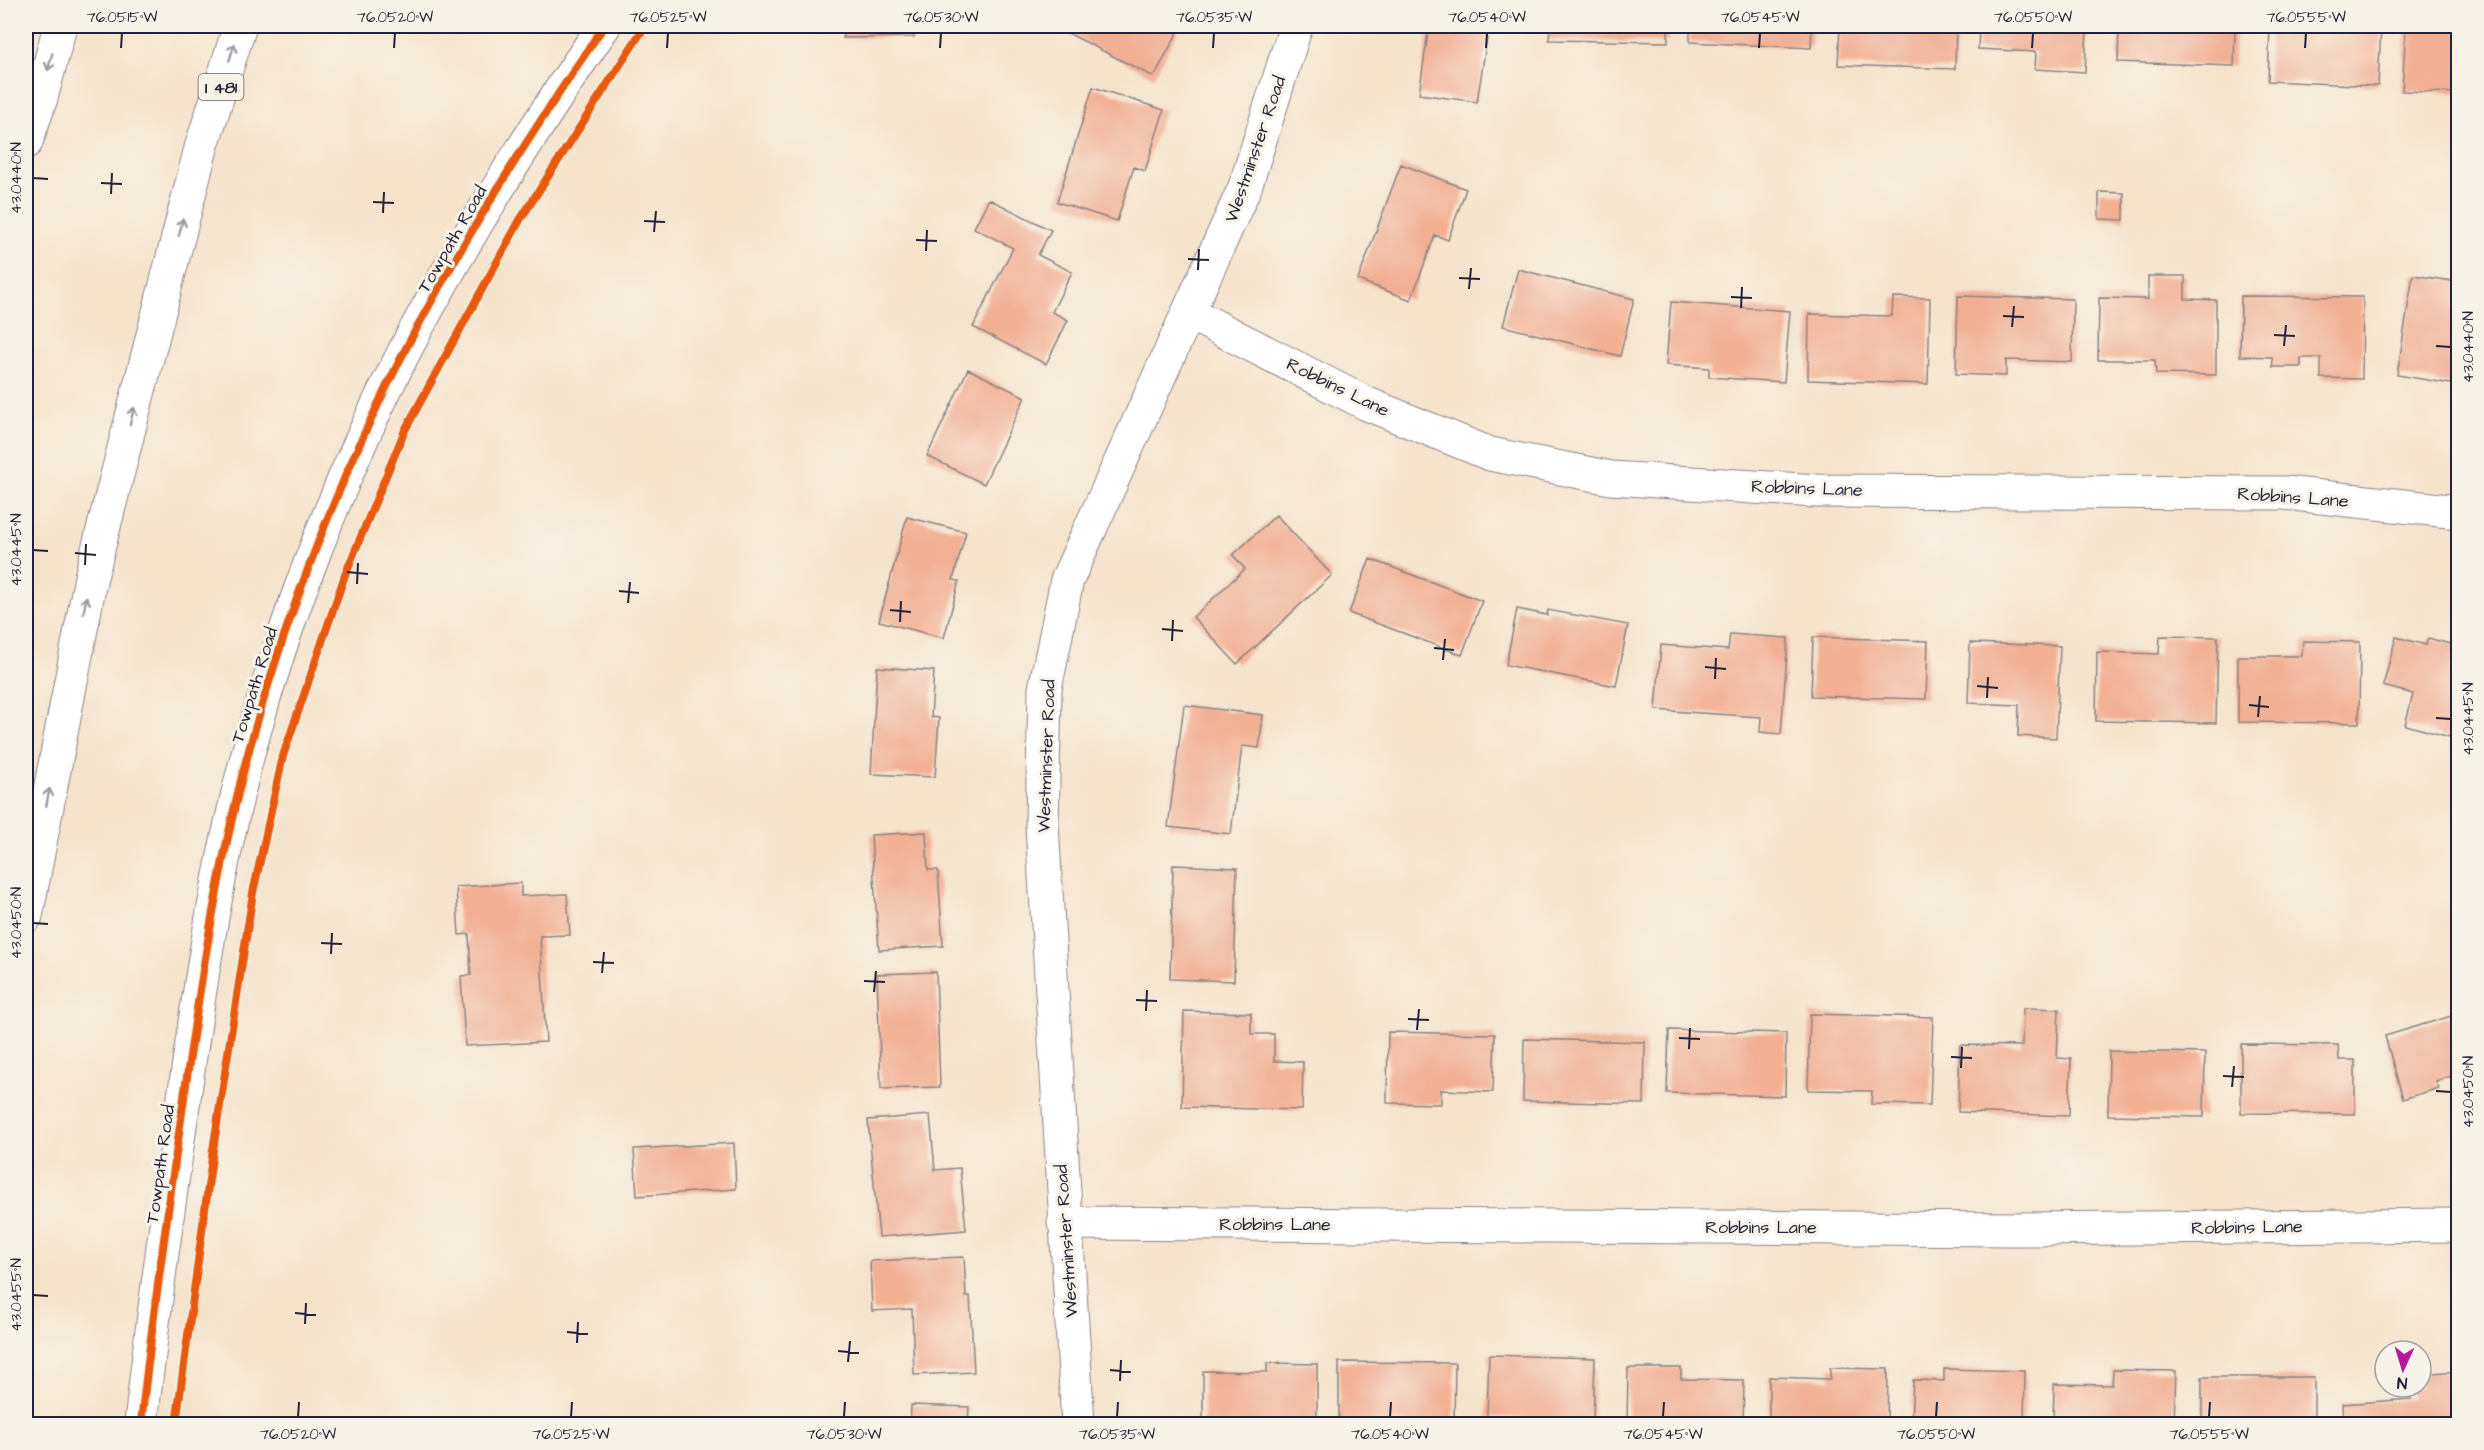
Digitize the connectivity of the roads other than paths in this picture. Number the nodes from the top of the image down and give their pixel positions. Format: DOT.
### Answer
graph roads {
  1 [pos="60,26"];
  2 [pos="240,26"];
  3 [pos="604,26"];
  4 [pos="1296,26"];
  5 [pos="26,142"];
  6 [pos="1189,313"];
  7 [pos="2458,512"];
  8 [pos="26,916"];
  9 [pos="1064,1222"];
  10 [pos="2458,1225"];
  11 [pos="141,1425"];
  12 [pos="1078,1425"];
  1 -- 5 [label="main road, one-way"];
  8 -- 2 [label="main road, I 481, one-way"];
  3 -- 11 [label="main road, Towpath Road"];
  4 -- 6 [label="main road, Westminster Road"];
  6 -- 7 [label="main road, Robbins Lane"];
  6 -- 9 [label="main road, Westminster Road"];
  9 -- 10 [label="main road, Robbins Lane"];
  9 -- 12 [label="main road, Westminster Road"];
}
